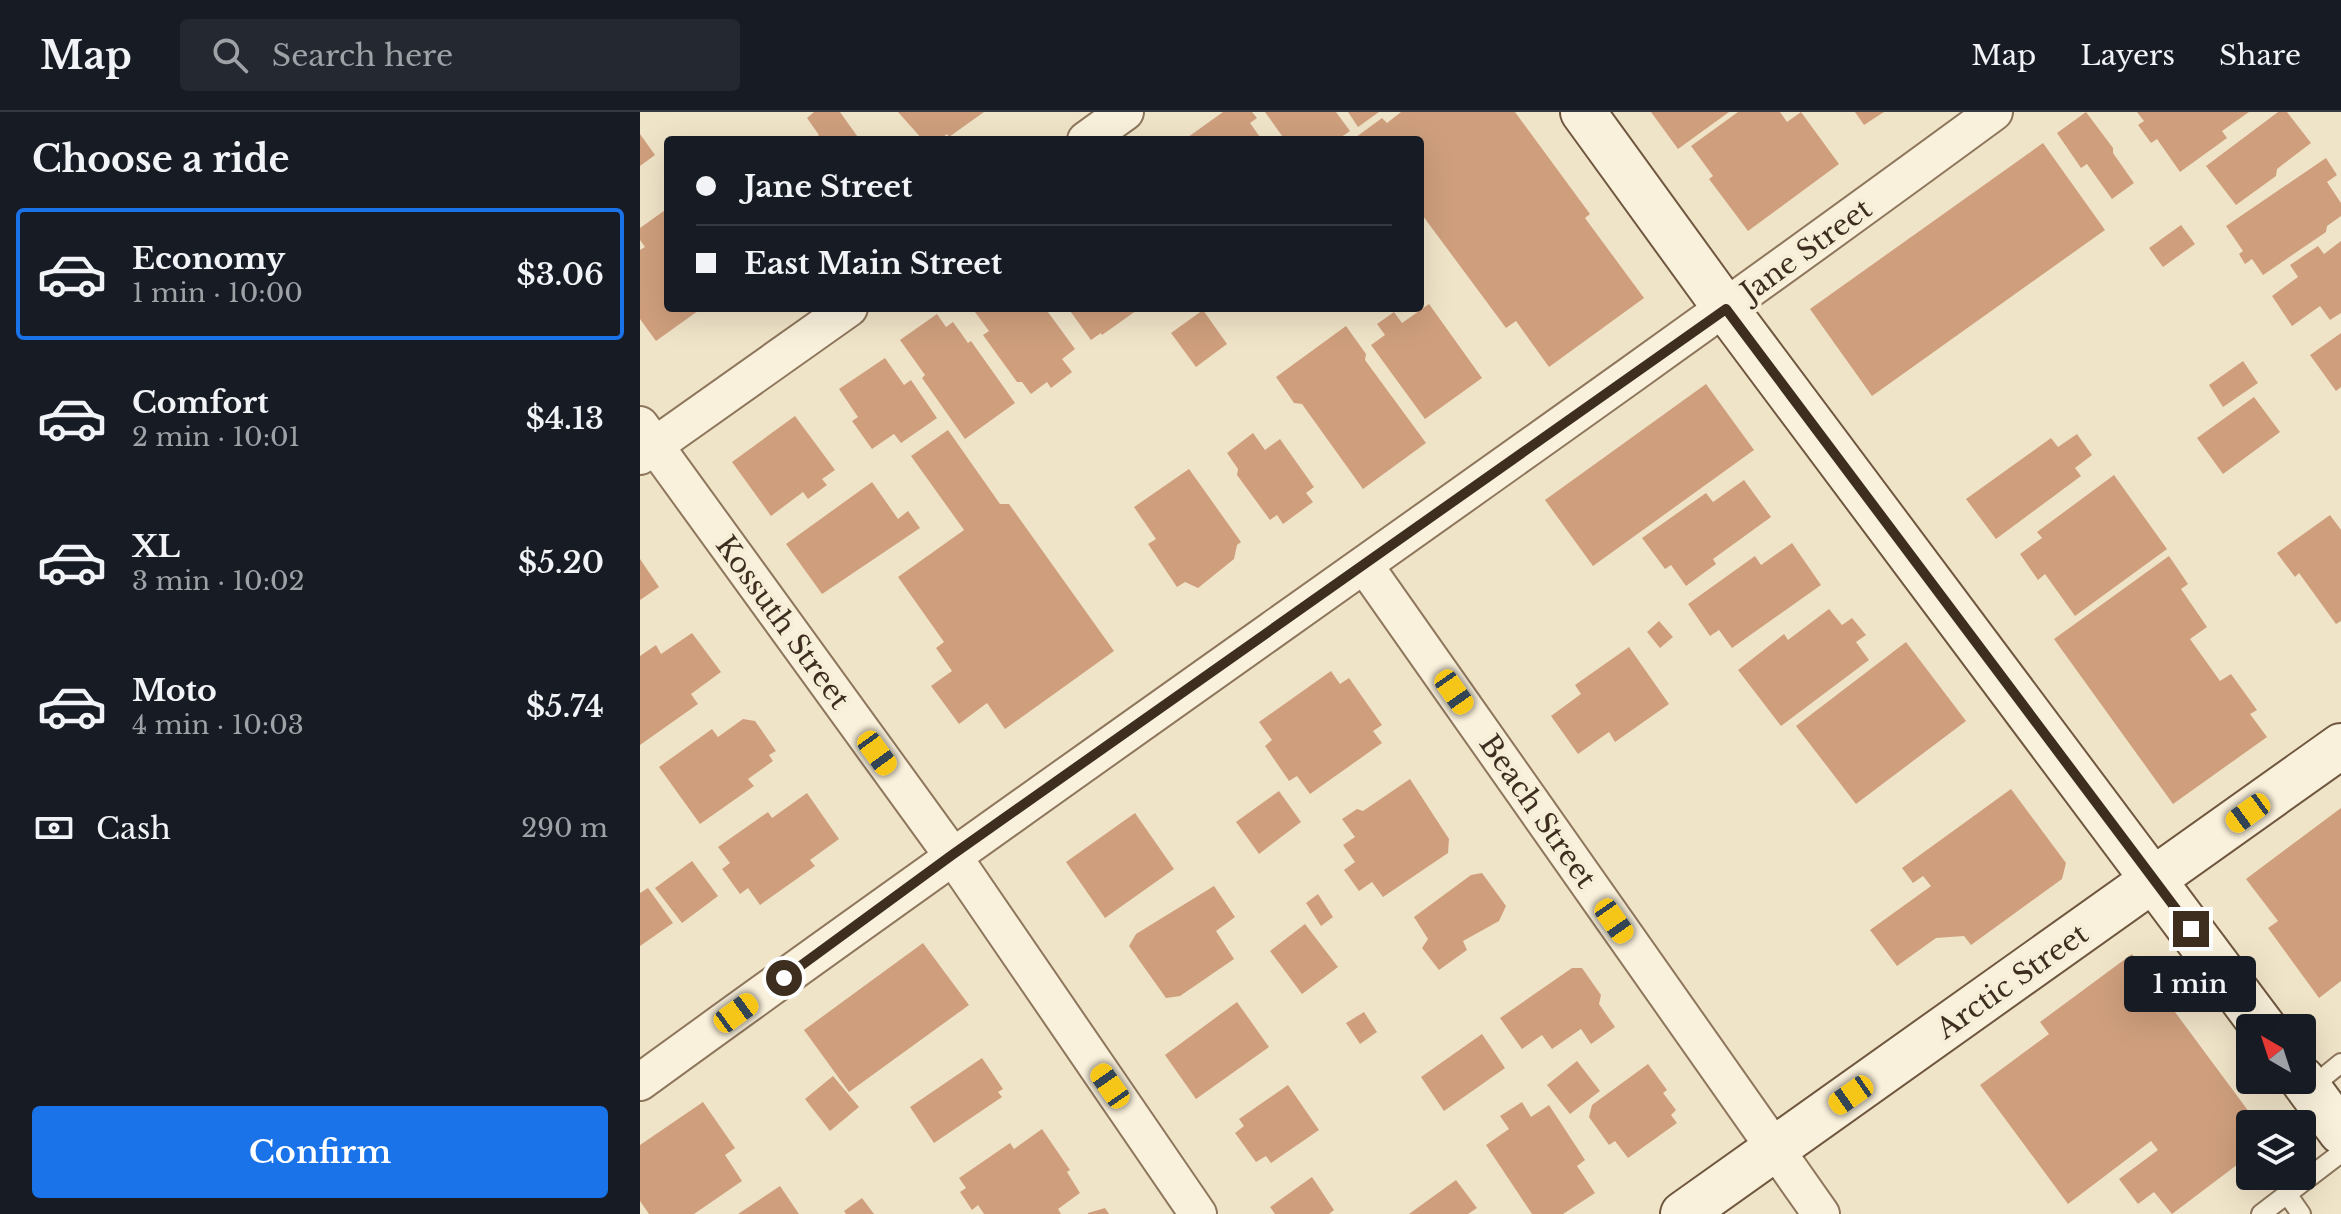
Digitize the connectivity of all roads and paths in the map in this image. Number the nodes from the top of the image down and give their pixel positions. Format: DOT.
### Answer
graph roads {
  1 [pos="1125,112"];
  2 [pos="1583,112"];
  3 [pos="1994,112"];
  4 [pos="1092,136"];
  5 [pos="1726,309"];
  6 [pos="843,312"];
  7 [pos="645,442"];
  8 [pos="1365,566"];
  9 [pos="2341,746"];
  10 [pos="952,855"];
  11 [pos="2155,880"];
  12 [pos="2254,1014"];
  13 [pos="2317,1077"];
  14 [pos="640,1082"];
  15 [pos="2341,1132"];
  16 [pos="1774,1149"];
  17 [pos="2341,1153"];
  18 [pos="2287,1194"];
  19 [pos="1198,1214"];
  20 [pos="1683,1214"];
  21 [pos="1821,1214"];
  22 [pos="2261,1214"];
  23 [pos="2301,1214"];
  1 -- 4 [label="street"];
  2 -- 5 [label="main road"];
  3 -- 5 [label="street, Jane Street"];
  5 -- 8 [label="street, Jane Street"];
  5 -- 11 [label="main road"];
  6 -- 7 [label="street"];
  7 -- 10 [label="street, Kossuth Street"];
  8 -- 10 [label="street, Jane Street"];
  8 -- 16 [label="street, Beach Street"];
  9 -- 11 [label="main road, Arctic Street"];
  10 -- 14 [label="street, Jane Street"];
  10 -- 19 [label="street, Kossuth Street"];
  11 -- 12 [label="main road"];
  11 -- 16 [label="main road, Arctic Street"];
  13 -- 15 [label="main road"];
  16 -- 20 [label="main road, Arctic Street"];
  16 -- 21 [label="street, Beach Street"];
  17 -- 18 [label="lane"];
  18 -- 22 [label="lane"];
  18 -- 23 [label="lane"];
}
